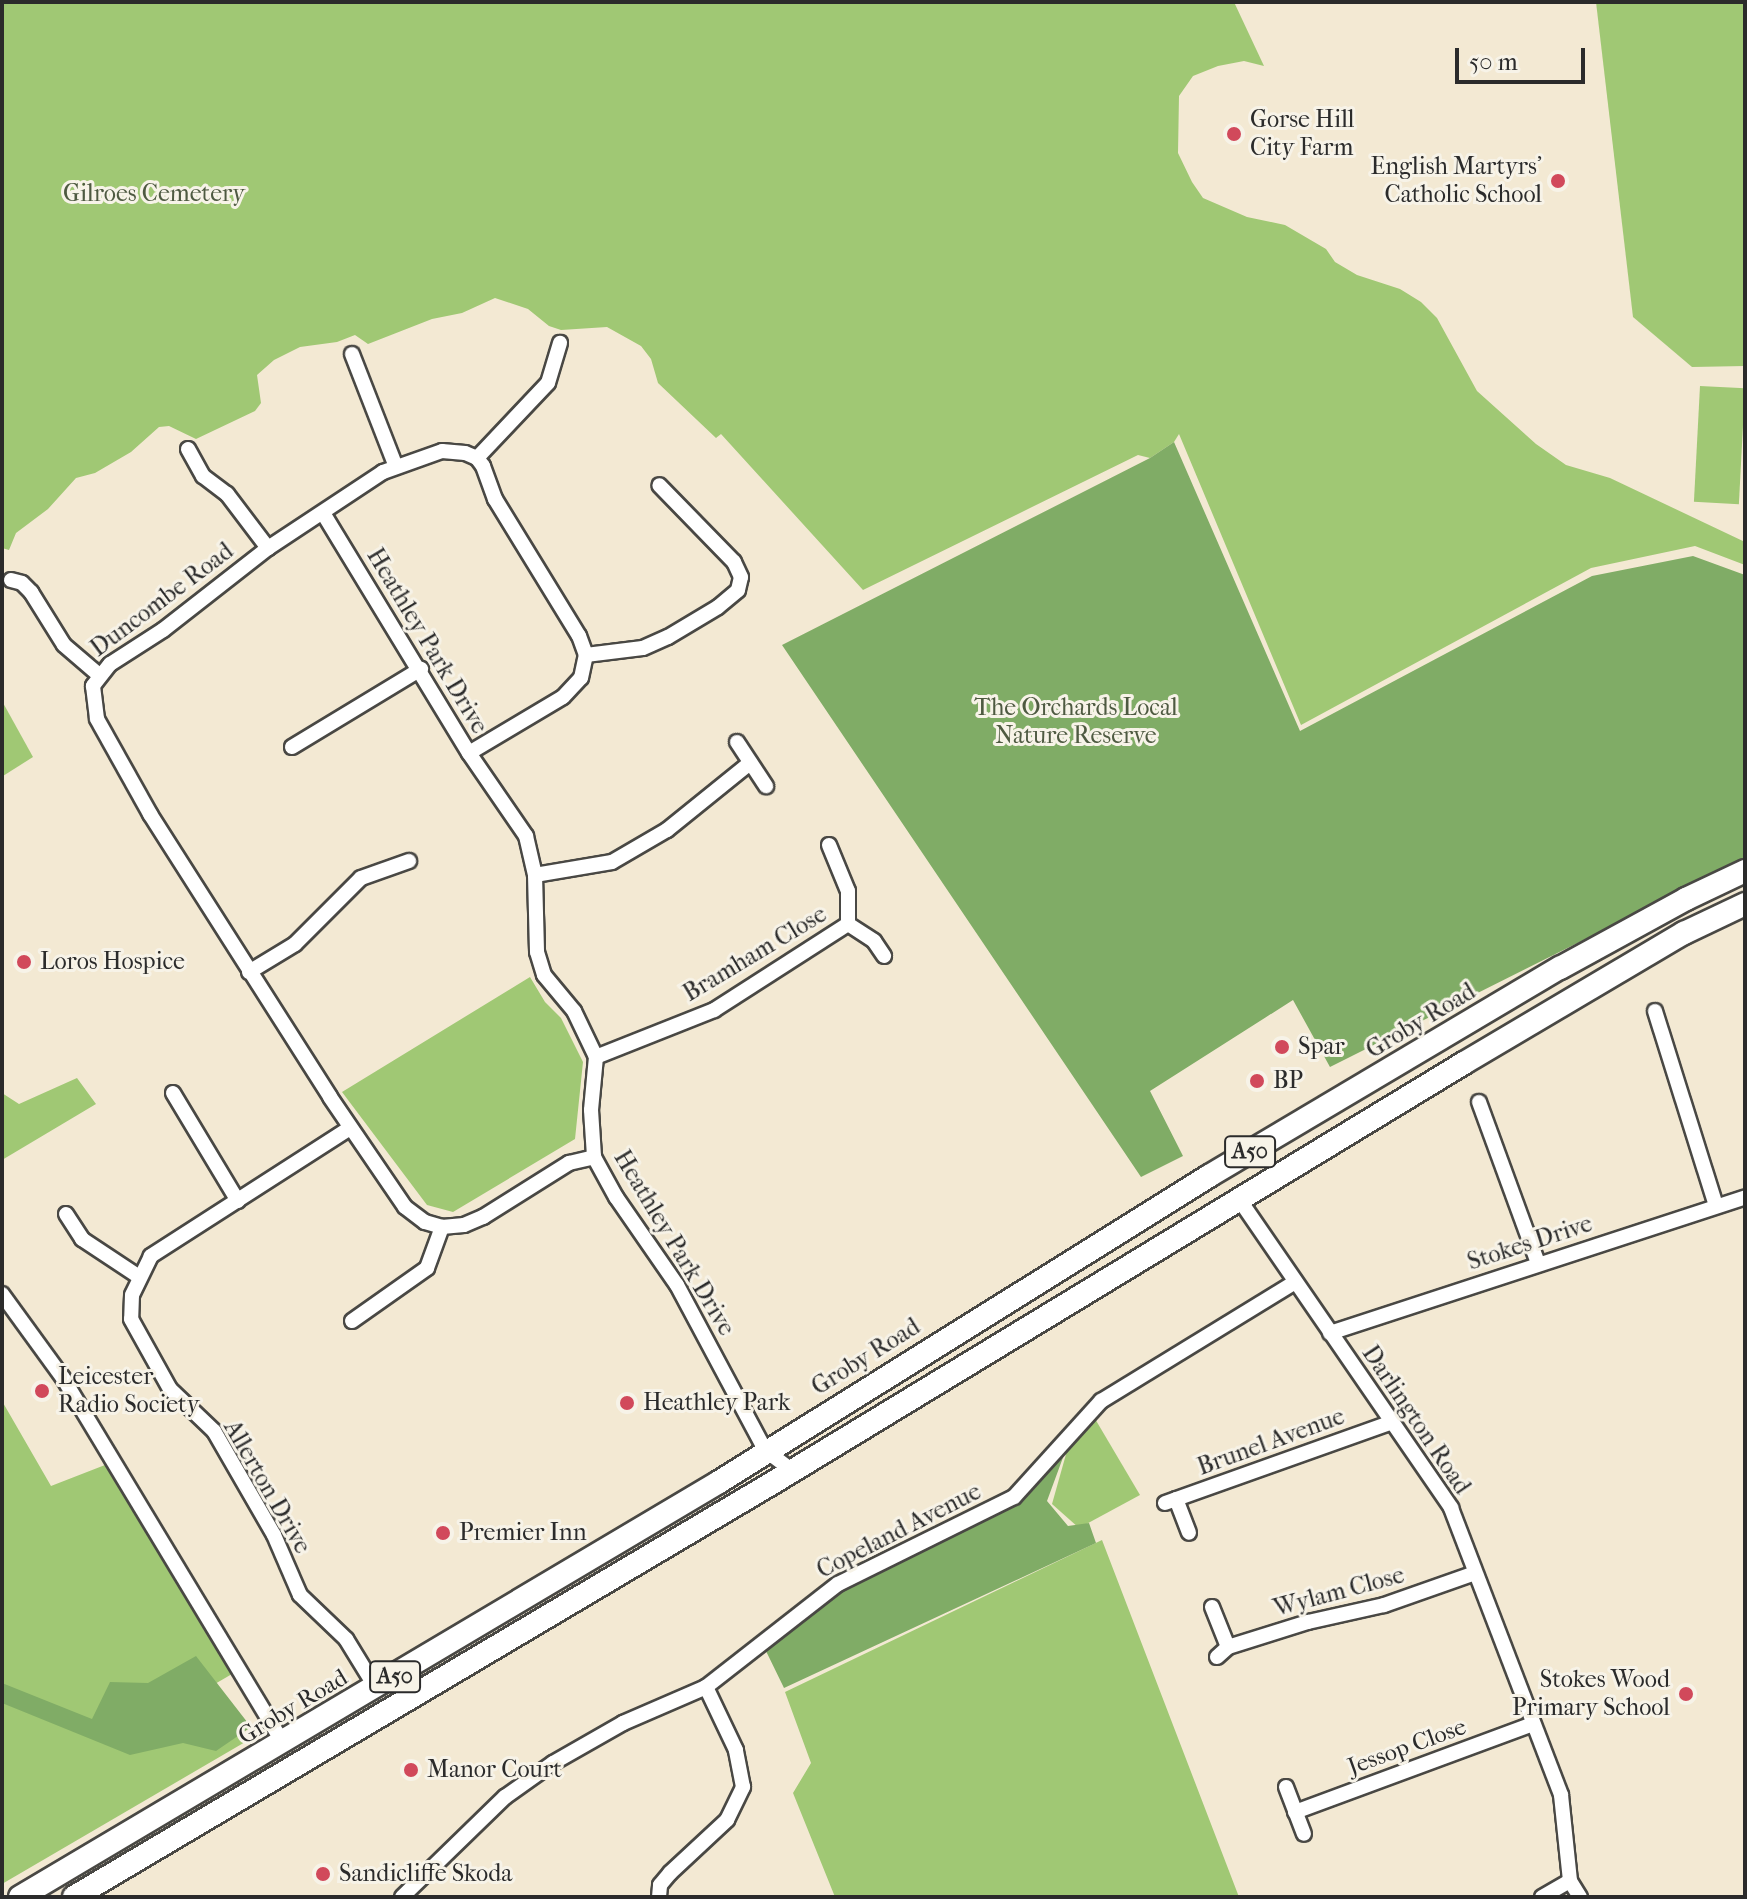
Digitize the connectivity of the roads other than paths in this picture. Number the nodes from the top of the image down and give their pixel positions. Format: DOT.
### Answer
graph roads {
  1 [pos="560,343"];
  2 [pos="352,354"];
  3 [pos="188,449"];
  4 [pos="477,458"];
  5 [pos="396,467"];
  6 [pos="659,485"];
  7 [pos="323,513"];
  8 [pos="268,548"];
  9 [pos="11,580"];
  10 [pos="586,655"];
  11 [pos="421,669"];
  12 [pos="99,675"];
  13 [pos="737,742"];
  14 [pos="292,747"];
  15 [pos="469,753"];
  16 [pos="750,763"];
  17 [pos="766,786"];
  18 [pos="829,845"];
  19 [pos="409,861"];
  20 [pos="1745,871"];
  21 [pos="535,875"];
  22 [pos="1745,904"];
  23 [pos="848,924"];
  24 [pos="884,956"];
  25 [pos="249,972"];
  26 [pos="1655,1011"];
  27 [pos="596,1057"];
  28 [pos="173,1093"];
  29 [pos="1479,1102"];
  30 [pos="350,1128"];
  31 [pos="594,1157"];
  32 [pos="1745,1197"];
  33 [pos="1239,1199"];
  34 [pos="238,1201"];
  35 [pos="1716,1206"];
  36 [pos="66,1214"];
  37 [pos="442,1227"];
  38 [pos="1538,1263"];
  39 [pos="138,1276"];
  40 [pos="1295,1282"];
  41 [pos="2,1294"];
  42 [pos="352,1321"];
  43 [pos="1330,1333"];
  44 [pos="1392,1422"];
  45 [pos="765,1450"];
  46 [pos="793,1471"];
  47 [pos="1189,1533"];
  48 [pos="1475,1573"];
  49 [pos="1212,1607"];
  50 [pos="706,1687"];
  51 [pos="376,1688"];
  52 [pos="1533,1724"];
  53 [pos="283,1743"];
  54 [pos="1286,1787"];
  55 [pos="1295,1812"];
  56 [pos="1304,1834"];
  57 [pos="1570,1881"];
  58 [pos="20,1897"];
  59 [pos="74,1897"];
  60 [pos="402,1897"];
  61 [pos="659,1897"];
  62 [pos="1542,1897"];
  63 [pos="1580,1897"];
  1 -- 4 [label="street"];
  2 -- 5 [label="street"];
  3 -- 8 [label="street"];
  4 -- 5 [label="street, Duncombe Road"];
  4 -- 10 [label="street"];
  5 -- 7 [label="street, Duncombe Road"];
  6 -- 10 [label="street"];
  7 -- 8 [label="street, Duncombe Road"];
  7 -- 11 [label="street, Heathley Park Drive"];
  8 -- 12 [label="street, Duncombe Road"];
  9 -- 12 [label="street"];
  10 -- 15 [label="street"];
  11 -- 14 [label="street"];
  11 -- 15 [label="street, Heathley Park Drive"];
  12 -- 25 [label="street, Duncombe Road"];
  13 -- 16 [label="street"];
  15 -- 21 [label="street, Heathley Park Drive"];
  16 -- 17 [label="street"];
  16 -- 21 [label="street"];
  18 -- 23 [label="street"];
  19 -- 25 [label="street"];
  20 -- 45 [label="main road, Groby Road / A50"];
  21 -- 27 [label="street, Heathley Park Drive"];
  22 -- 33 [label="main road, Groby Road / A50"];
  23 -- 24 [label="street"];
  23 -- 27 [label="street, Bramham Close"];
  25 -- 30 [label="street, Duncombe Road"];
  26 -- 35 [label="street"];
  27 -- 31 [label="street, Heathley Park Drive"];
  28 -- 34 [label="street"];
  29 -- 38 [label="street"];
  30 -- 34 [label="street"];
  30 -- 37 [label="street, Duncombe Road"];
  31 -- 37 [label="street"];
  31 -- 45 [label="street, Heathley Park Drive"];
  32 -- 35 [label="street, Stokes Drive"];
  33 -- 40 [label="street, Darlington Road"];
  33 -- 46 [label="main road, Groby Road / A50"];
  34 -- 39 [label="street"];
  35 -- 38 [label="street, Stokes Drive"];
  36 -- 39 [label="street"];
  37 -- 42 [label="street"];
  38 -- 43 [label="street, Stokes Drive"];
  39 -- 51 [label="street, Allerton Drive"];
  40 -- 43 [label="street, Darlington Road"];
  40 -- 50 [label="street, Copeland Avenue"];
  41 -- 53 [label="street"];
  43 -- 44 [label="street, Darlington Road"];
  44 -- 47 [label="street, Brunel Avenue"];
  44 -- 48 [label="street, Darlington Road"];
  45 -- 46 [label="street, Heathley Park Drive"];
  45 -- 51 [label="main road, Groby Road / A50"];
  46 -- 59 [label="main road, Groby Road / A50"];
  48 -- 49 [label="street, Wylam Close"];
  48 -- 52 [label="street, Darlington Road"];
  50 -- 60 [label="street, Copeland Avenue"];
  50 -- 61 [label="street"];
  51 -- 53 [label="main road, Groby Road / A50"];
  52 -- 55 [label="street, Jessop Close"];
  52 -- 57 [label="street, Darlington Road"];
  53 -- 58 [label="main road, Groby Road / A50"];
  54 -- 55 [label="street"];
  55 -- 56 [label="street"];
  57 -- 62 [label="street"];
  57 -- 63 [label="street, Darlington Road"];
}
